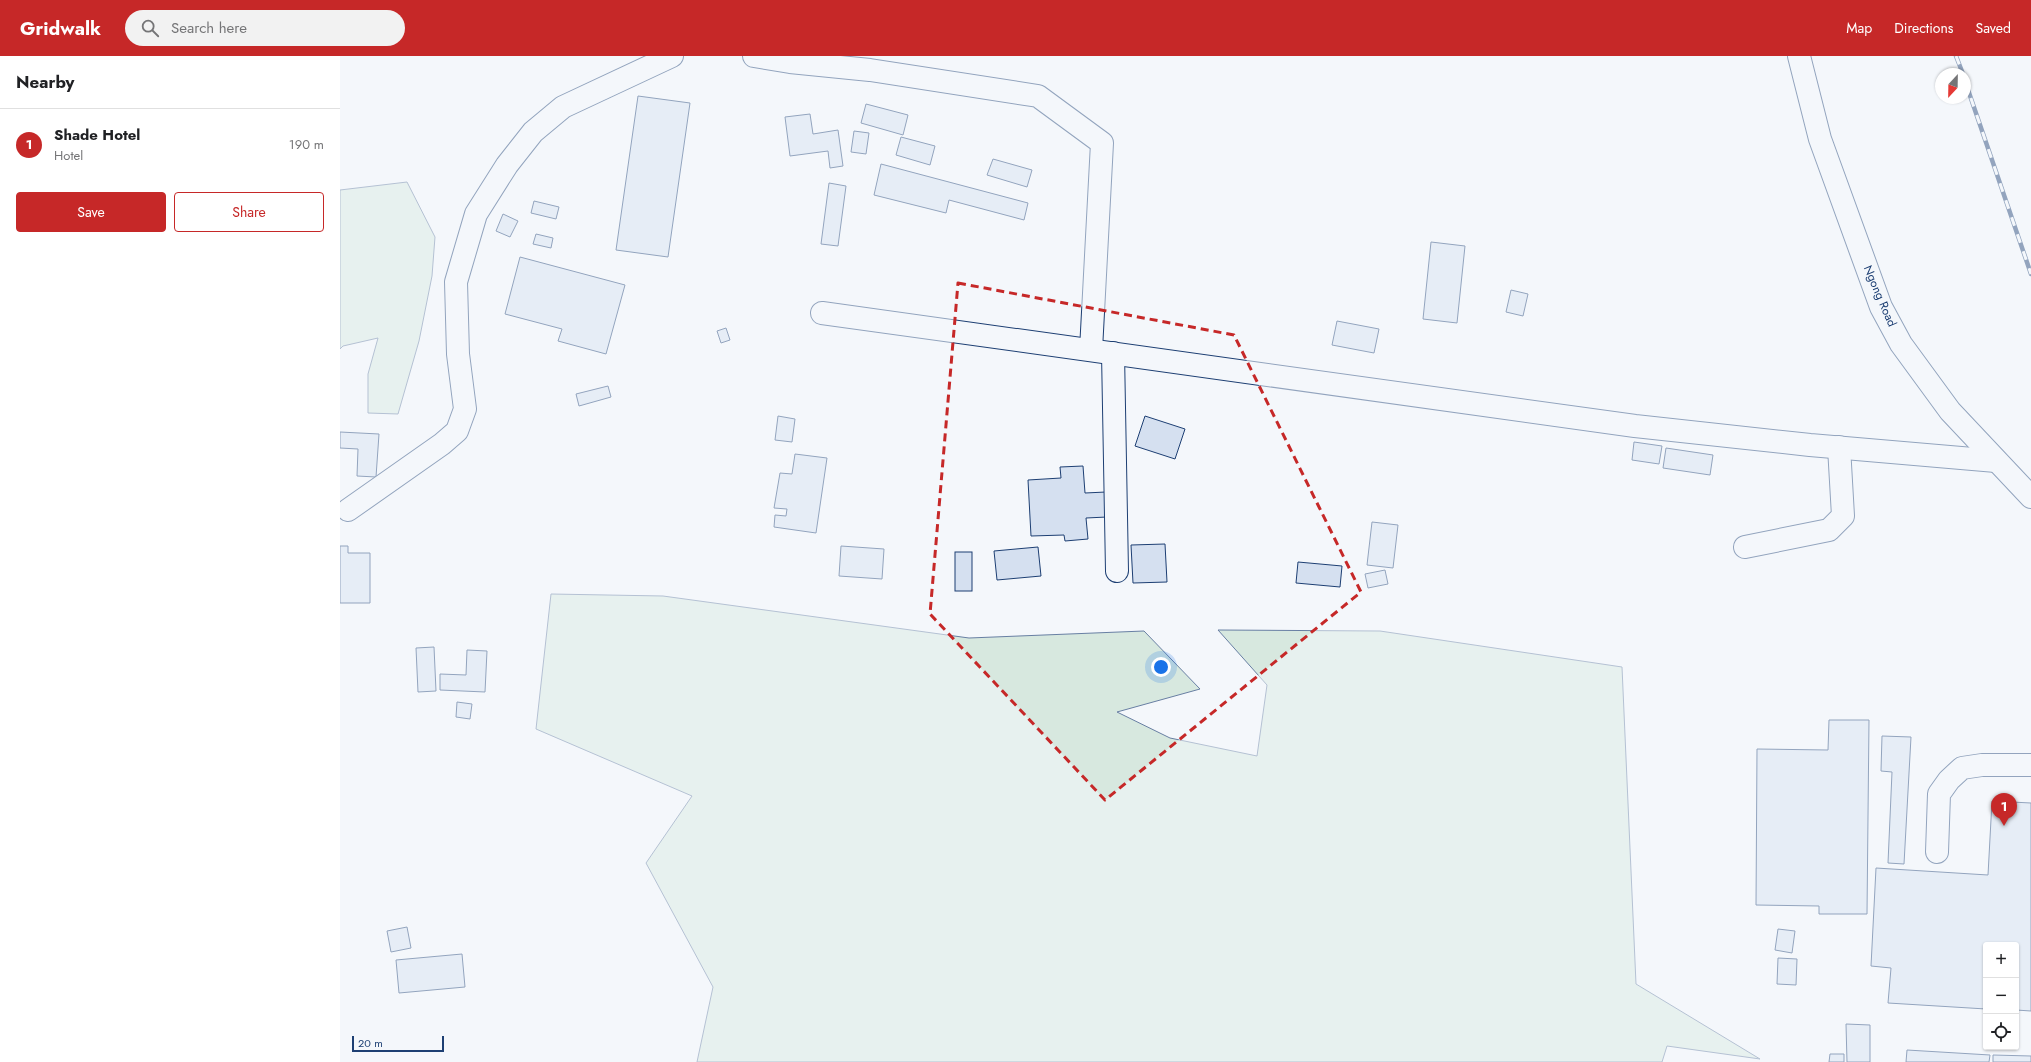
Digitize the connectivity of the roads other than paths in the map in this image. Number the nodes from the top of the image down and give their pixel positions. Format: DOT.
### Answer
graph roads {
  1 [pos="672,56"];
  2 [pos="754,56"];
  3 [pos="1798,56"];
  4 [pos="822,313"];
  5 [pos="1091,350"];
  6 [pos="1113,353"];
  7 [pos="1838,447"];
  8 [pos="1996,461"];
  9 [pos="2031,497"];
  10 [pos="348,510"];
  11 [pos="1745,547"];
  12 [pos="1117,571"];
  13 [pos="2031,765"];
  14 [pos="1937,852"];
  1 -- 10 [label="street"];
  2 -- 5 [label="street"];
  3 -- 8 [label="street, Ngong Road"];
  4 -- 5 [label="street"];
  5 -- 6 [label="street"];
  6 -- 7 [label="street"];
  6 -- 12 [label="street"];
  7 -- 8 [label="street"];
  7 -- 11 [label="street"];
  8 -- 9 [label="street, Ngong Road"];
  13 -- 14 [label="street"];
}
